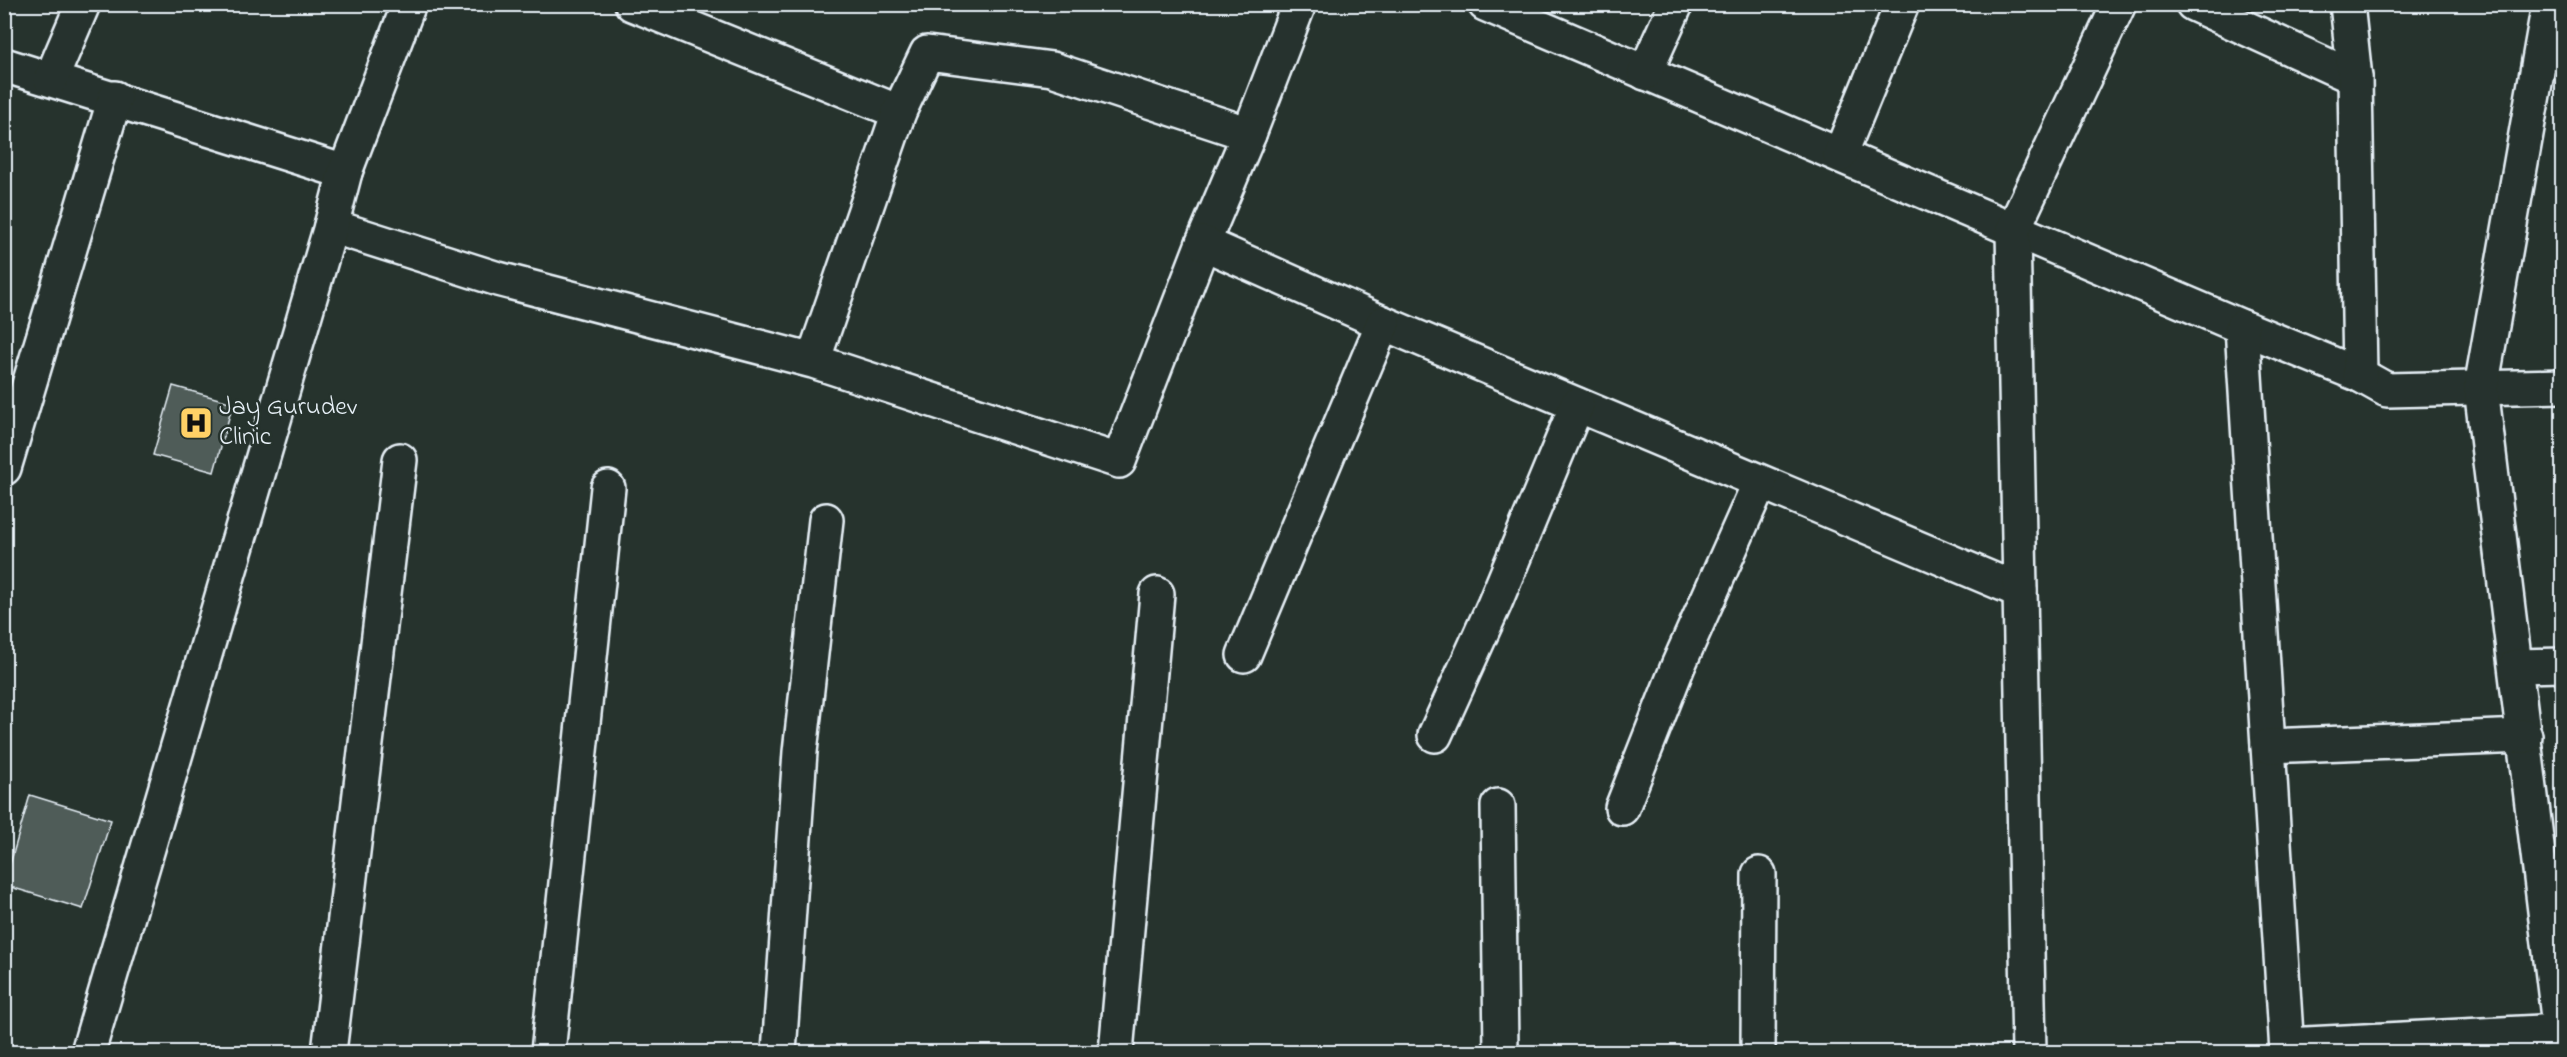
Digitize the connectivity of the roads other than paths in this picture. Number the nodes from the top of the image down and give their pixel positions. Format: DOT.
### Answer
graph roads {
  1 [pos="83,4"];
  2 [pos="409,4"];
  3 [pos="632,4"];
  4 [pos="1299,4"];
  5 [pos="1485,4"];
  6 [pos="1676,4"];
  7 [pos="1902,4"];
  8 [pos="2119,4"];
  9 [pos="2193,4"];
  10 [pos="2347,4"];
  11 [pos="2549,4"];
  12 [pos="4,65"];
  13 [pos="1645,73"];
  14 [pos="2355,78"];
  15 [pos="51,79"];
  16 [pos="115,98"];
  17 [pos="899,112"];
  18 [pos="1250,134"];
  19 [pos="1840,156"];
  20 [pos="345,172"];
  21 [pos="332,226"];
  22 [pos="2013,230"];
  23 [pos="1203,243"];
  24 [pos="1383,323"];
  25 [pos="2242,327"];
  26 [pos="813,361"];
  27 [pos="2360,375"];
  28 [pos="2562,386"];
  29 [pos="2481,388"];
  30 [pos="1577,405"];
  31 [pos="400,460"];
  32 [pos="4,468"];
  33 [pos="1760,482"];
  34 [pos="608,488"];
  35 [pos="826,520"];
  36 [pos="2020,591"];
  37 [pos="1157,594"];
  38 [pos="1244,655"];
  39 [pos="2562,665"];
  40 [pos="2516,666"];
  41 [pos="1435,735"];
  42 [pos="2525,736"];
  43 [pos="2268,746"];
  44 [pos="1498,806"];
  45 [pos="1622,808"];
  46 [pos="1759,874"];
  47 [pos="2561,1041"];
  48 [pos="2287,1049"];
  49 [pos="88,1053"];
  50 [pos="330,1053"];
  51 [pos="548,1053"];
  52 [pos="779,1053"];
  53 [pos="1116,1053"];
  54 [pos="1501,1053"];
  55 [pos="1758,1053"];
  56 [pos="2029,1053"];
  1 -- 15 [label="street"];
  2 -- 20 [label="street"];
  3 -- 17 [label="street"];
  4 -- 18 [label="street"];
  5 -- 13 [label="street"];
  6 -- 13 [label="street"];
  7 -- 19 [label="street"];
  8 -- 22 [label="street"];
  9 -- 14 [label="street"];
  10 -- 14 [label="street"];
  11 -- 29 [label="street"];
  12 -- 15 [label="street"];
  13 -- 19 [label="street"];
  14 -- 27 [label="street"];
  15 -- 16 [label="street"];
  16 -- 20 [label="street"];
  16 -- 32 [label="street"];
  17 -- 18 [label="street"];
  17 -- 26 [label="street"];
  18 -- 23 [label="street"];
  19 -- 22 [label="street"];
  20 -- 21 [label="street"];
  21 -- 26 [label="street"];
  21 -- 49 [label="street"];
  22 -- 25 [label="street"];
  22 -- 36 [label="street"];
  23 -- 24 [label="street"];
  23 -- 26 [label="street"];
  24 -- 30 [label="street"];
  24 -- 38 [label="street"];
  25 -- 27 [label="street"];
  25 -- 43 [label="street"];
  27 -- 29 [label="street"];
  28 -- 29 [label="street"];
  29 -- 40 [label="street"];
  30 -- 33 [label="street"];
  30 -- 41 [label="street"];
  31 -- 50 [label="street"];
  33 -- 36 [label="street"];
  33 -- 45 [label="street"];
  34 -- 51 [label="street"];
  35 -- 52 [label="street"];
  36 -- 56 [label="street"];
  37 -- 53 [label="street"];
  39 -- 40 [label="street"];
  40 -- 42 [label="street"];
  42 -- 43 [label="street"];
  42 -- 47 [label="street"];
  43 -- 48 [label="street"];
  44 -- 54 [label="street"];
  46 -- 55 [label="street"];
  47 -- 48 [label="street"];
}
